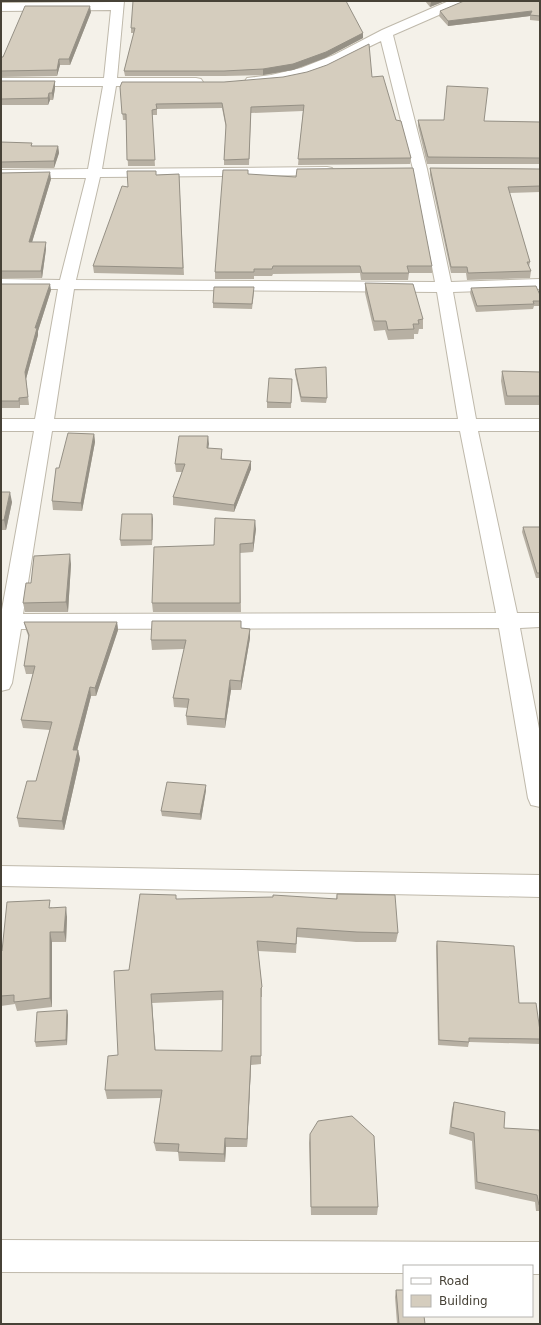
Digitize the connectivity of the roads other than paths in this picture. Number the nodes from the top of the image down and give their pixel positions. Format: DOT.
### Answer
graph roads {
  1 [pos="460,1"];
  2 [pos="118,3"];
  3 [pos="1,6"];
  4 [pos="386,33"];
  5 [pos="1,82"];
  6 [pos="110,82"];
  7 [pos="209,82"];
  8 [pos="237,82"];
  9 [pos="340,171"];
  10 [pos="1,174"];
  11 [pos="94,174"];
  12 [pos="1,284"];
  13 [pos="67,284"];
  14 [pos="540,284"];
  15 [pos="444,287"];
  16 [pos="44,424"];
  17 [pos="1,425"];
  18 [pos="468,425"];
  19 [pos="540,425"];
  20 [pos="508,620"];
  21 [pos="540,620"];
  22 [pos="6,622"];
  23 [pos="1,683"];
  24 [pos="540,798"];
  25 [pos="1,876"];
  26 [pos="540,886"];
  27 [pos="1,1256"];
  28 [pos="540,1258"];
  1 -- 4 [label="street"];
  2 -- 3 [label="street"];
  2 -- 6 [label="street"];
  4 -- 8 [label="street"];
  4 -- 15 [label="street"];
  5 -- 6 [label="street"];
  6 -- 7 [label="street"];
  6 -- 11 [label="street"];
  9 -- 11 [label="street"];
  10 -- 11 [label="street"];
  11 -- 13 [label="street"];
  12 -- 13 [label="street"];
  13 -- 15 [label="street"];
  13 -- 16 [label="street"];
  14 -- 15 [label="street"];
  15 -- 18 [label="street"];
  16 -- 17 [label="street"];
  16 -- 18 [label="street"];
  16 -- 22 [label="street"];
  18 -- 19 [label="street"];
  18 -- 20 [label="street"];
  20 -- 21 [label="street"];
  20 -- 22 [label="street"];
  20 -- 24 [label="street"];
  22 -- 23 [label="street"];
  25 -- 26 [label="street"];
  27 -- 28 [label="street"];
}
